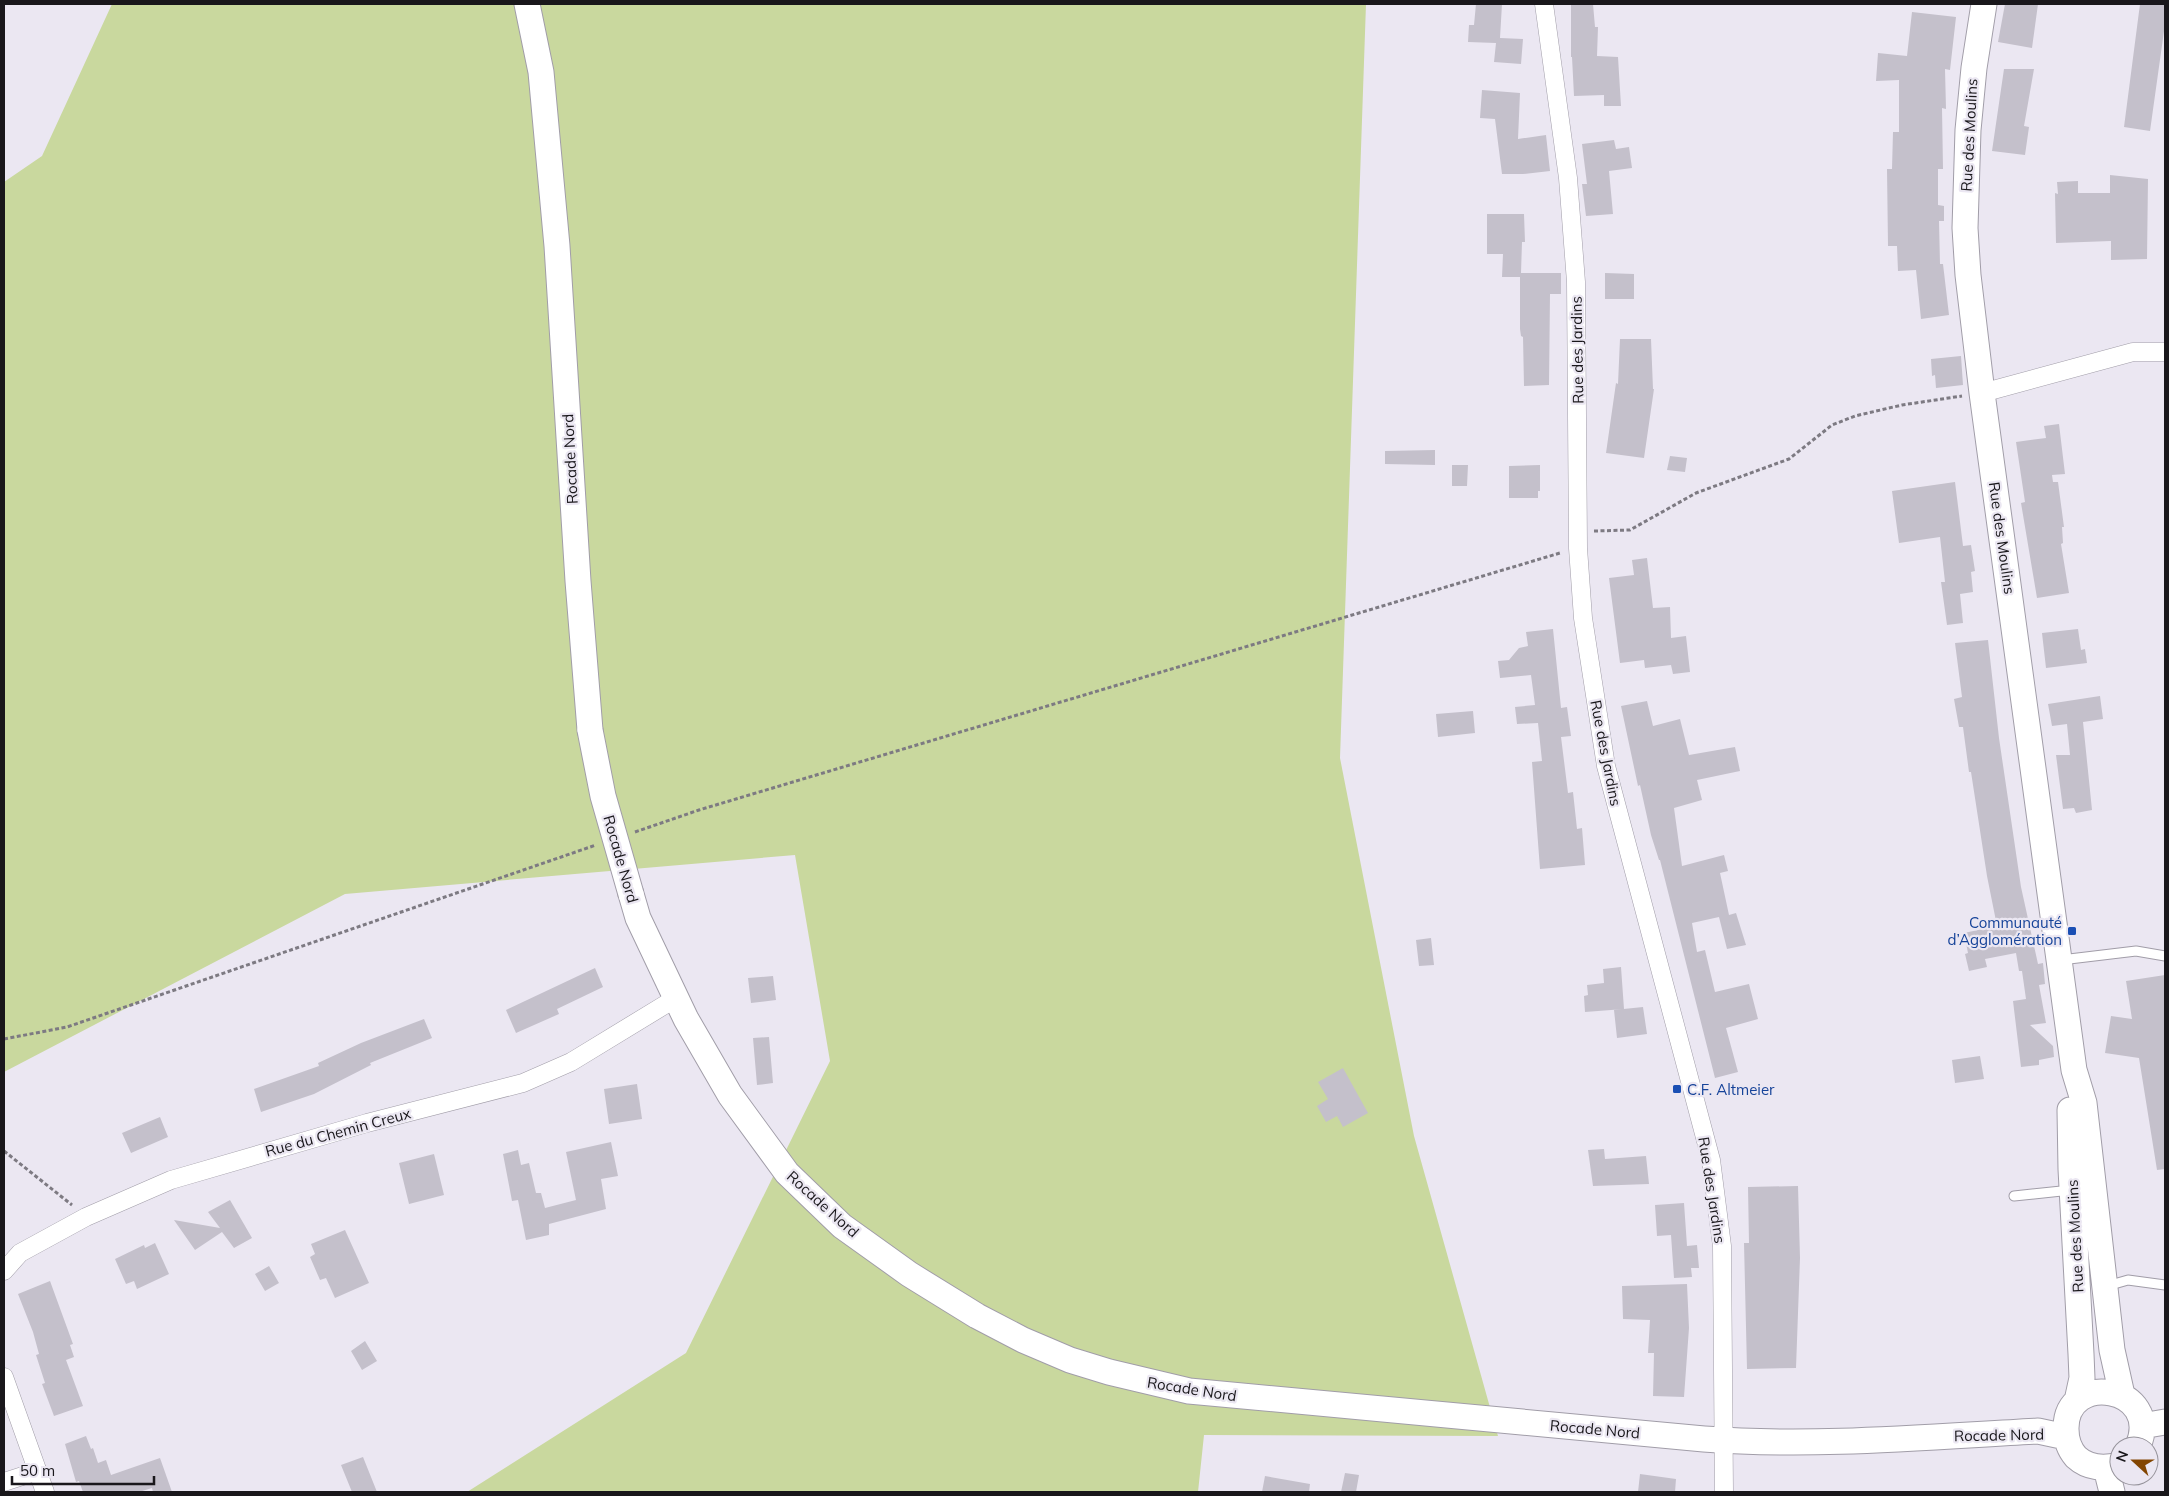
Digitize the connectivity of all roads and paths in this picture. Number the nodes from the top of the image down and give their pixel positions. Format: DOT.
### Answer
graph roads {
  1 [pos="527,4"];
  2 [pos="1544,4"];
  3 [pos="1984,4"];
  4 [pos="2165,352"];
  5 [pos="1982,393"];
  6 [pos="1578,540"];
  7 [pos="699,810"];
  8 [pos="504,875"];
  9 [pos="2165,956"];
  10 [pos="2060,960"];
  11 [pos="676,998"];
  12 [pos="4,1039"];
  13 [pos="4,1151"];
  14 [pos="2083,1188"];
  15 [pos="2014,1196"];
  16 [pos="86,1217"];
  17 [pos="4,1271"];
  18 [pos="2165,1285"];
  19 [pos="2100,1296"];
  20 [pos="4,1377"];
  21 [pos="2122,1395"];
  22 [pos="2077,1401"];
  23 [pos="2148,1431"];
  24 [pos="2066,1437"];
  25 [pos="1724,1440"];
  26 [pos="2109,1466"];
  27 [pos="38,1471"];
  28 [pos="4,1482"];
  29 [pos="46,1492"];
  30 [pos="1724,1492"];
  1 -- 11 [label="main road, Rocade Nord, bridge"];
  2 -- 6 [label="street, Rue des Jardins"];
  3 -- 5 [label="main road, Rue des Moulins"];
  4 -- 5 [label="street"];
  5 -- 6 [label="path"];
  5 -- 10 [label="main road, Rue des Moulins"];
  6 -- 7 [label="path"];
  6 -- 25 [label="street, Rue des Jardins"];
  8 -- 12 [label="path"];
  9 -- 10 [label="lane"];
  10 -- 14 [label="main road, Rue des Moulins"];
  11 -- 16 [label="street, Rue du Chemin Creux"];
  11 -- 25 [label="main road, Rocade Nord"];
  13 -- 16 [label="path"];
  14 -- 15 [label="lane"];
  14 -- 19 [label="main road, Rue des Moulins"];
  14 -- 22 [label="main road, Rue des Moulins"];
  16 -- 17 [label="street, Rue du Chemin Creux"];
  18 -- 19 [label="lane"];
  19 -- 21 [label="main road, Rue des Moulins"];
  20 -- 27 [label="street"];
  21 -- 22 [label="main road"];
  21 -- 23 [label="main road"];
  22 -- 24 [label="main road, Rue des Moulins"];
  24 -- 25 [label="main road, Rocade Nord"];
  24 -- 26 [label="main road"];
  25 -- 30 [label="street, Rue des Jardins"];
  27 -- 28 [label="street"];
  27 -- 29 [label="street"];
}
